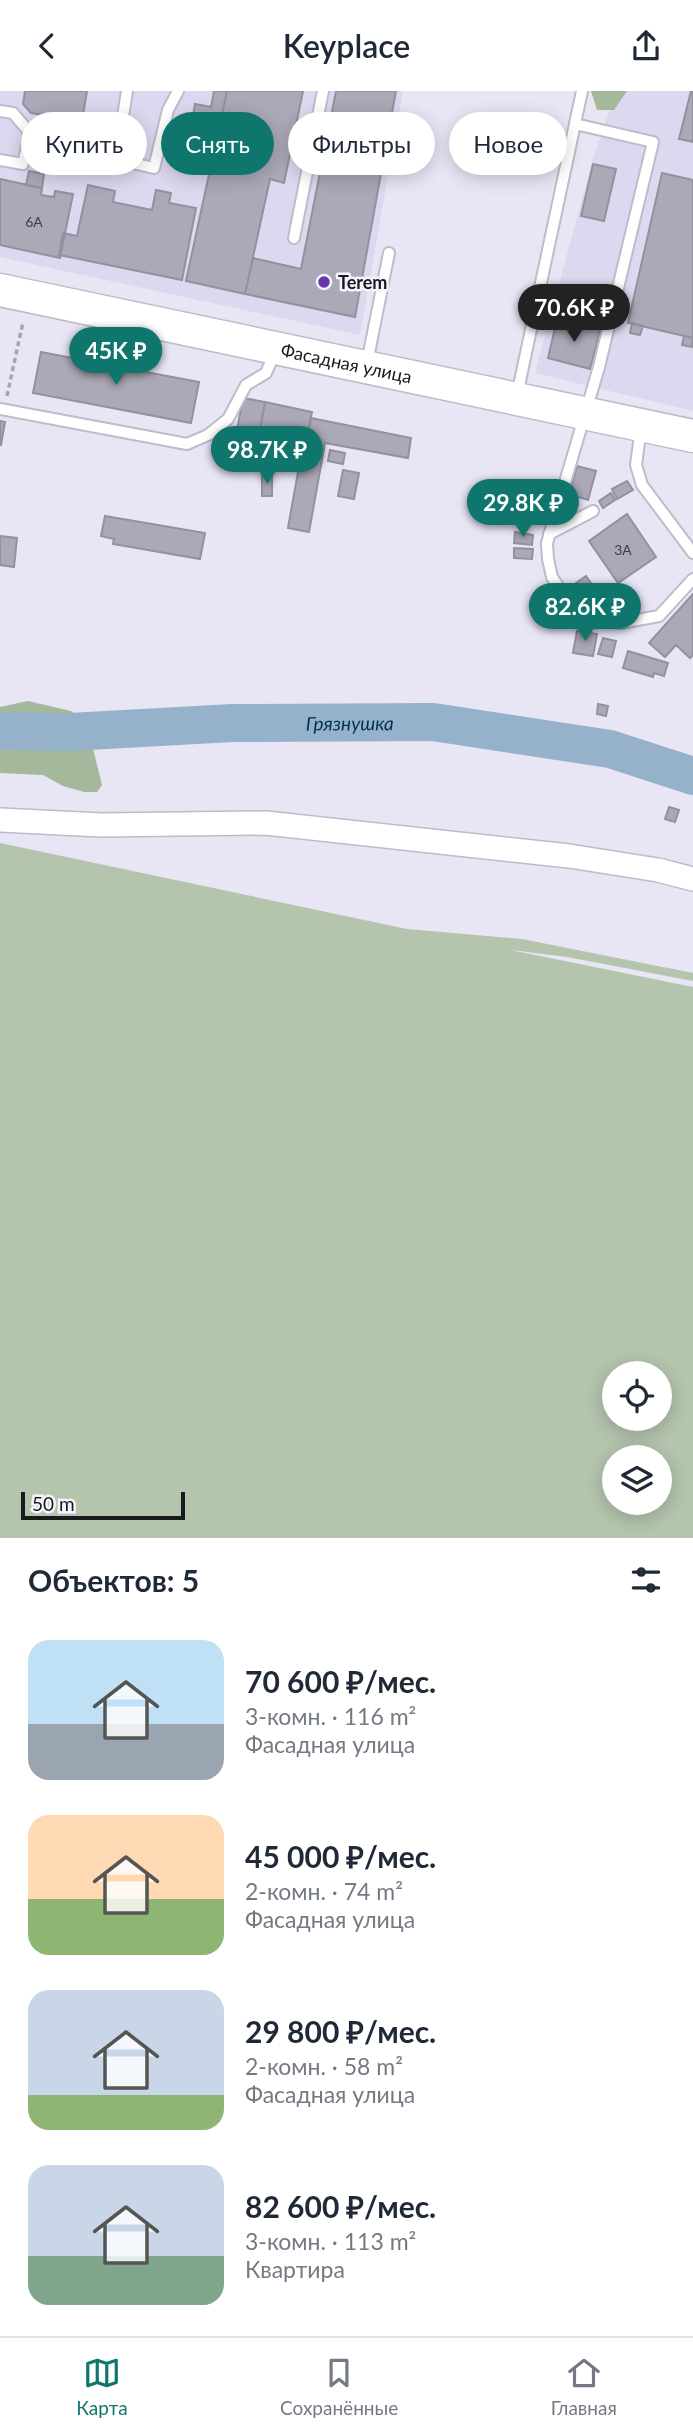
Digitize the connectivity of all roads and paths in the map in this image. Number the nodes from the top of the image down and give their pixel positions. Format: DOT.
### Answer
graph roads {
  1 [pos="127,91"];
  2 [pos="178,91"];
  3 [pos="323,91"];
  4 [pos="582,91"];
  5 [pos="0,111"];
  6 [pos="124,112"];
  7 [pos="21,122"];
  8 [pos="575,124"];
  9 [pos="0,160"];
  10 [pos="21,164"];
  11 [pos="147,166"];
  12 [pos="294,238"];
  13 [pos="389,253"];
  14 [pos="14,293"];
  15 [pos="277,347"];
  16 [pos="366,366"];
  17 [pos="516,398"];
  18 [pos="2,409"];
  19 [pos="584,412"];
  20 [pos="642,425"];
  21 [pos="693,436"];
  22 [pos="593,511"];
  23 [pos="549,534"];
  24 [pos="693,553"];
  25 [pos="693,579"];
  26 [pos="0,820"];
  27 [pos="693,879"];
  1 -- 6 [label="lane"];
  2 -- 11 [label="lane"];
  3 -- 12 [label="lane"];
  4 -- 8 [label="lane"];
  5 -- 7 [label="lane"];
  8 -- 17 [label="lane"];
  8 -- 19 [label="lane"];
  9 -- 10 [label="lane"];
  13 -- 16 [label="lane"];
  14 -- 15 [label="main road, Фасадная улица"];
  14 -- 18 [label="path"];
  15 -- 16 [label="main road, Фасадная улица"];
  15 -- 18 [label="lane"];
  16 -- 17 [label="main road, Фасадная улица"];
  17 -- 19 [label="main road, Фасадная улица"];
  19 -- 20 [label="main road, Фасадная улица"];
  19 -- 23 [label="lane"];
  20 -- 21 [label="main road, Фасадная улица"];
  20 -- 24 [label="lane"];
  22 -- 23 [label="lane"];
  23 -- 25 [label="lane"];
  26 -- 27 [label="street"];
}
